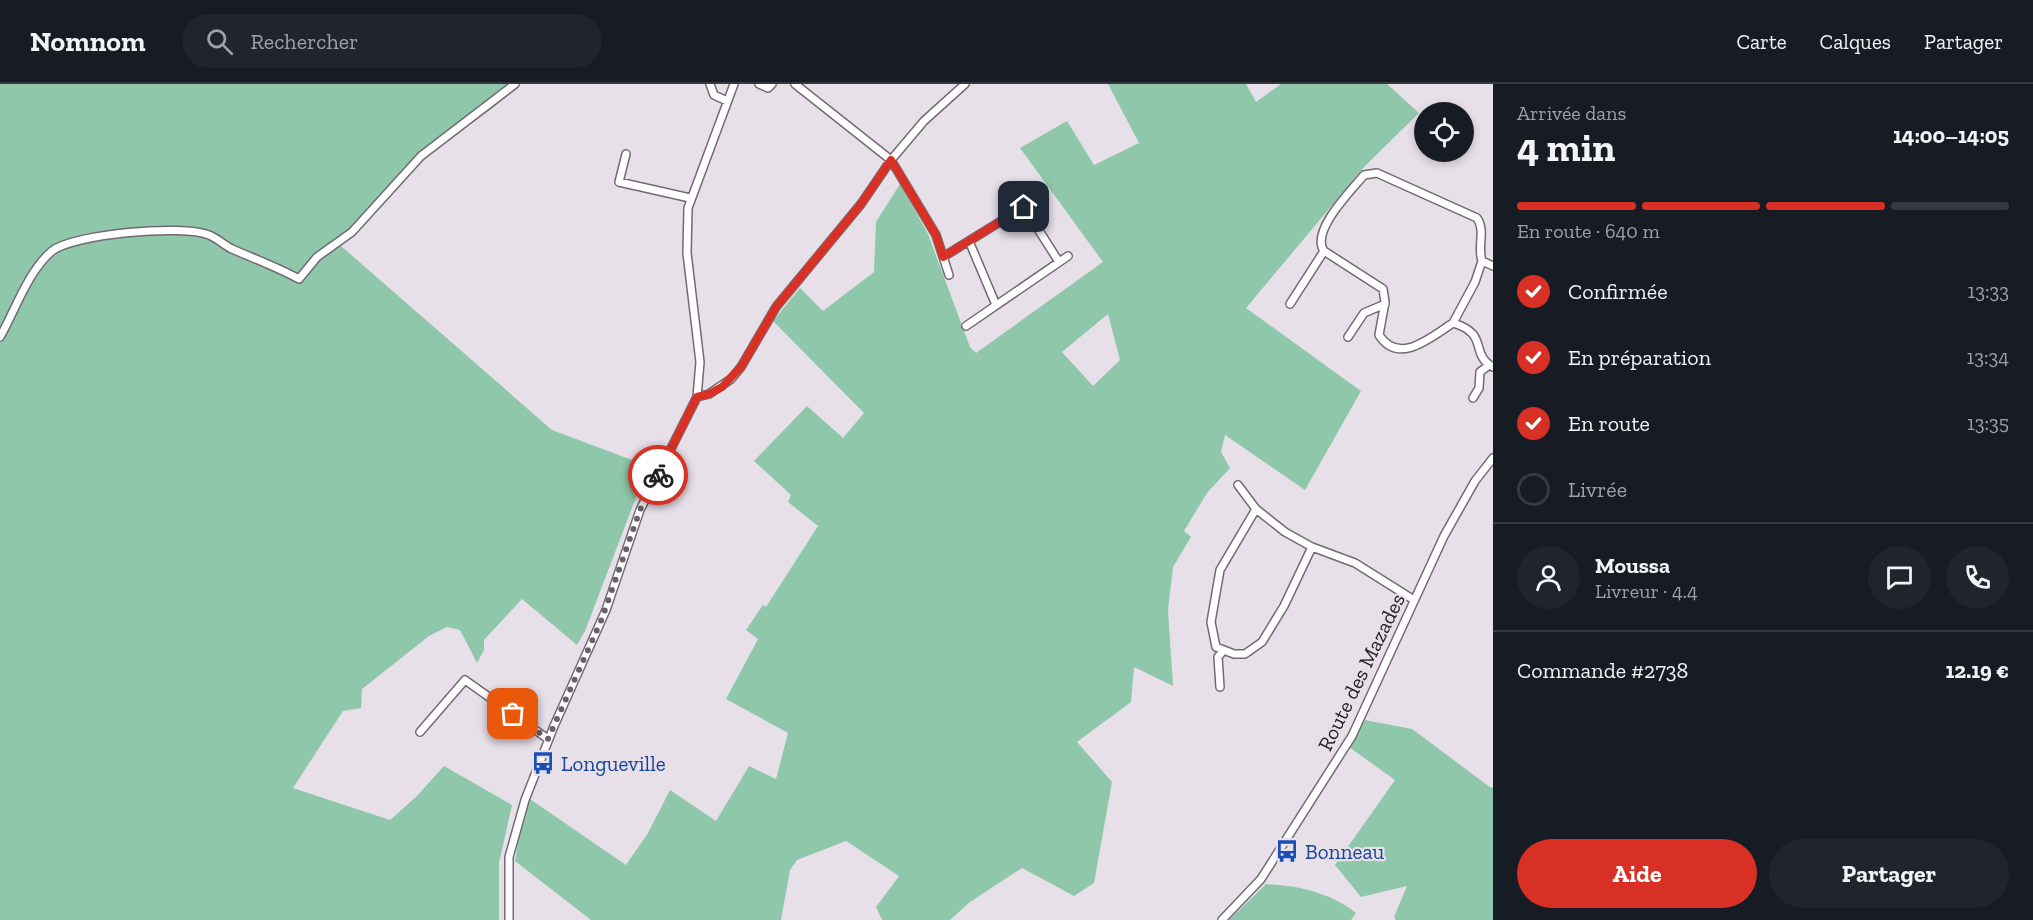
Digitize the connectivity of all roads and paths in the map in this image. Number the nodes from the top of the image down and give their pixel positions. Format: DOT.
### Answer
graph roads {
  1 [pos="515,84"];
  2 [pos="710,84"];
  3 [pos="734,84"];
  4 [pos="759,84"];
  5 [pos="772,84"];
  6 [pos="795,84"];
  7 [pos="965,84"];
  8 [pos="727,101"];
  9 [pos="626,154"];
  10 [pos="891,160"];
  11 [pos="690,198"];
  12 [pos="969,241"];
  13 [pos="1324,250"];
  14 [pos="1068,256"];
  15 [pos="943,257"];
  16 [pos="1482,261"];
  17 [pos="1059,262"];
  18 [pos="1493,266"];
  19 [pos="949,275"];
  20 [pos="1290,304"];
  21 [pos="1384,304"];
  22 [pos="996,305"];
  23 [pos="1453,323"];
  24 [pos="966,326"];
  25 [pos="0,337"];
  26 [pos="1348,337"];
  27 [pos="1491,366"];
  28 [pos="697,397"];
  29 [pos="1473,398"];
  30 [pos="1493,458"];
  31 [pos="1238,485"];
  32 [pos="1257,509"];
  33 [pos="1312,547"];
  34 [pos="1414,600"];
  35 [pos="1222,651"];
  36 [pos="1220,687"];
  37 [pos="420,732"];
  38 [pos="548,739"];
  39 [pos="509,920"];
  40 [pos="1222,920"];
  1 -- 25 [label="street"];
  2 -- 8 [label="street"];
  3 -- 8 [label="street"];
  4 -- 5 [label="street"];
  6 -- 10 [label="street"];
  7 -- 10 [label="street"];
  8 -- 11 [label="street"];
  9 -- 11 [label="street"];
  10 -- 15 [label="street"];
  10 -- 28 [label="street"];
  11 -- 28 [label="street"];
  12 -- 15 [label="street"];
  12 -- 17 [label="street"];
  12 -- 22 [label="street"];
  13 -- 16 [label="street"];
  13 -- 20 [label="street"];
  13 -- 21 [label="street"];
  14 -- 17 [label="street"];
  15 -- 19 [label="street"];
  16 -- 18 [label="street"];
  16 -- 23 [label="street"];
  17 -- 22 [label="street"];
  21 -- 23 [label="street"];
  21 -- 26 [label="street"];
  22 -- 24 [label="street"];
  23 -- 27 [label="street"];
  27 -- 29 [label="street"];
  28 -- 38 [label="street"];
  30 -- 34 [label="street, Route des Mazades"];
  31 -- 32 [label="street"];
  32 -- 33 [label="street"];
  32 -- 35 [label="street"];
  33 -- 34 [label="street"];
  33 -- 35 [label="street"];
  34 -- 40 [label="street, Route des Mazades"];
  35 -- 36 [label="street"];
  37 -- 38 [label="street"];
  38 -- 39 [label="street"];
}
